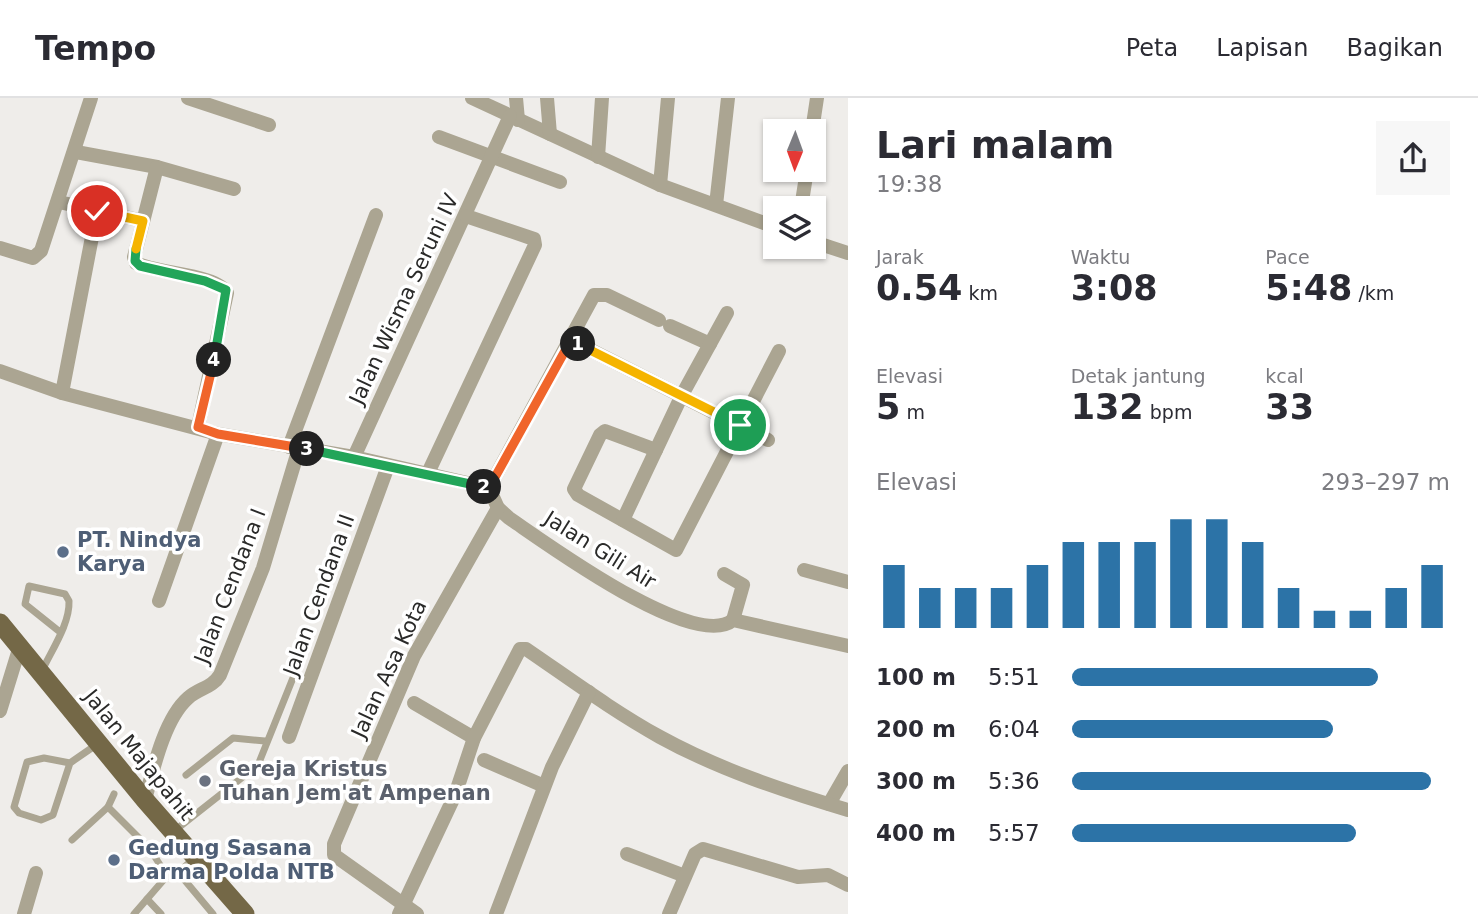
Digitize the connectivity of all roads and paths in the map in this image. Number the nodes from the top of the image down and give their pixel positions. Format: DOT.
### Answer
graph roads {
  1 [pos="92,98"];
  2 [pos="188,98"];
  3 [pos="472,98"];
  4 [pos="516,98"];
  5 [pos="547,98"];
  6 [pos="602,98"];
  7 [pos="668,98"];
  8 [pos="728,98"];
  9 [pos="817,98"];
  10 [pos="514,118"];
  11 [pos="814,119"];
  12 [pos="269,125"];
  13 [pos="550,134"];
  14 [pos="439,136"];
  15 [pos="76,152"];
  16 [pos="598,156"];
  17 [pos="492,158"];
  18 [pos="157,167"];
  19 [pos="560,182"];
  20 [pos="660,185"];
  21 [pos="234,189"];
  22 [pos="59,202"];
  23 [pos="716,205"];
  24 [pos="97,211"];
  25 [pos="376,215"];
  26 [pos="466,216"];
  27 [pos="143,221"];
  28 [pos="763,223"];
  29 [pos="826,247"];
  30 [pos="0,248"];
  31 [pos="848,253"];
  32 [pos="727,313"];
  33 [pos="571,340"];
  34 [pos="710,344"];
  35 [pos="779,351"];
  36 [pos="0,371"];
  37 [pos="62,393"];
  38 [pos="682,395"];
  39 [pos="740,425"];
  40 [pos="198,427"];
  41 [pos="218,434"];
  42 [pos="768,440"];
  43 [pos="294,447"];
  44 [pos="656,450"];
  45 [pos="354,457"];
  46 [pos="388,466"];
  47 [pos="428,473"];
  48 [pos="489,488"];
  49 [pos="498,508"];
  50 [pos="623,520"];
  51 [pos="804,570"];
  52 [pos="724,574"];
  53 [pos="848,582"];
  54 [pos="159,601"];
  55 [pos="733,620"];
  56 [pos="0,623"];
  57 [pos="60,632"];
  58 [pos="20,646"];
  59 [pos="848,646"];
  60 [pos="303,653"];
  61 [pos="42,672"];
  62 [pos="589,692"];
  63 [pos="414,703"];
  64 [pos="0,711"];
  65 [pos="289,737"];
  66 [pos="474,738"];
  67 [pos="265,740"];
  68 [pos="99,742"];
  69 [pos="484,760"];
  70 [pos="70,762"];
  71 [pos="848,771"];
  72 [pos="186,775"];
  73 [pos="544,786"];
  74 [pos="114,794"];
  75 [pos="145,800"];
  76 [pos="829,804"];
  77 [pos="108,807"];
  78 [pos="848,810"];
  79 [pos="172,832"];
  80 [pos="72,840"];
  81 [pos="627,854"];
  82 [pos="194,858"];
  83 [pos="36,873"];
  84 [pos="172,875"];
  85 [pos="685,876"];
  86 [pos="848,885"];
  87 [pos="148,899"];
  88 [pos="401,909"];
  89 [pos="24,914"];
  90 [pos="134,914"];
  91 [pos="161,914"];
  92 [pos="213,914"];
  93 [pos="245,914"];
  94 [pos="417,914"];
  95 [pos="496,914"];
  96 [pos="669,914"];
  1 -- 15 [label="street"];
  2 -- 12 [label="street"];
  3 -- 10 [label="street"];
  4 -- 10 [label="street"];
  5 -- 13 [label="street"];
  6 -- 16 [label="street"];
  7 -- 20 [label="street"];
  8 -- 23 [label="street"];
  9 -- 11 [label="street"];
  10 -- 13 [label="street"];
  10 -- 17 [label="street, Jalan Wisma Seruni IV"];
  13 -- 16 [label="street"];
  14 -- 17 [label="street"];
  15 -- 18 [label="street"];
  15 -- 22 [label="street"];
  16 -- 20 [label="street"];
  17 -- 19 [label="street"];
  17 -- 26 [label="street, Jalan Wisma Seruni IV"];
  18 -- 21 [label="street"];
  18 -- 27 [label="street"];
  20 -- 23 [label="street"];
  22 -- 24 [label="street"];
  22 -- 30 [label="street"];
  23 -- 28 [label="street"];
  24 -- 27 [label="street"];
  24 -- 37 [label="street"];
  25 -- 43 [label="street, Jalan Cendana I"];
  26 -- 45 [label="street, Jalan Wisma Seruni IV"];
  26 -- 47 [label="street"];
  27 -- 40 [label="street"];
  29 -- 31 [label="street"];
  32 -- 34 [label="street"];
  33 -- 34 [label="street"];
  33 -- 38 [label="street"];
  33 -- 48 [label="street"];
  34 -- 38 [label="street"];
  35 -- 39 [label="street"];
  36 -- 37 [label="street"];
  37 -- 40 [label="street"];
  38 -- 39 [label="street"];
  38 -- 44 [label="street"];
  39 -- 42 [label="street"];
  39 -- 50 [label="street"];
  40 -- 41 [label="street"];
  41 -- 43 [label="street"];
  41 -- 54 [label="street"];
  43 -- 45 [label="street"];
  43 -- 75 [label="street, Jalan Cendana I"];
  44 -- 50 [label="street"];
  44 -- 50 [label="street"];
  45 -- 46 [label="street"];
  46 -- 47 [label="street"];
  46 -- 65 [label="street, Jalan Cendana II"];
  47 -- 48 [label="street"];
  48 -- 49 [label="street"];
  49 -- 55 [label="street, Jalan Gili Air"];
  49 -- 88 [label="street, Jalan Asa Kota"];
  51 -- 53 [label="street"];
  52 -- 55 [label="street"];
  55 -- 59 [label="street, Jalan Gili Air"];
  56 -- 58 [label="main road, Jalan Majapahit"];
  57 -- 57 [label="lane"];
  57 -- 61 [label="lane"];
  58 -- 61 [label="main road, Jalan Majapahit"];
  58 -- 64 [label="street"];
  60 -- 67 [label="lane"];
  61 -- 68 [label="main road, Jalan Majapahit"];
  62 -- 66 [label="street"];
  62 -- 73 [label="street"];
  62 -- 76 [label="street"];
  63 -- 66 [label="street"];
  66 -- 88 [label="street"];
  67 -- 72 [label="lane"];
  67 -- 79 [label="lane"];
  68 -- 70 [label="lane"];
  68 -- 75 [label="main road, Jalan Majapahit"];
  69 -- 73 [label="street"];
  70 -- 70 [label="lane"];
  71 -- 76 [label="street"];
  73 -- 95 [label="street"];
  74 -- 77 [label="lane"];
  75 -- 79 [label="main road, Jalan Majapahit"];
  76 -- 78 [label="street"];
  77 -- 80 [label="lane"];
  77 -- 84 [label="lane"];
  79 -- 82 [label="main road, Jalan Majapahit"];
  81 -- 85 [label="street"];
  82 -- 84 [label="lane"];
  82 -- 93 [label="main road, Jalan Majapahit"];
  83 -- 89 [label="street"];
  84 -- 87 [label="lane"];
  84 -- 92 [label="lane"];
  85 -- 86 [label="street"];
  85 -- 96 [label="street"];
  87 -- 90 [label="lane"];
  87 -- 91 [label="lane"];
  88 -- 94 [label="street, Jalan Asa Kota"];
}
